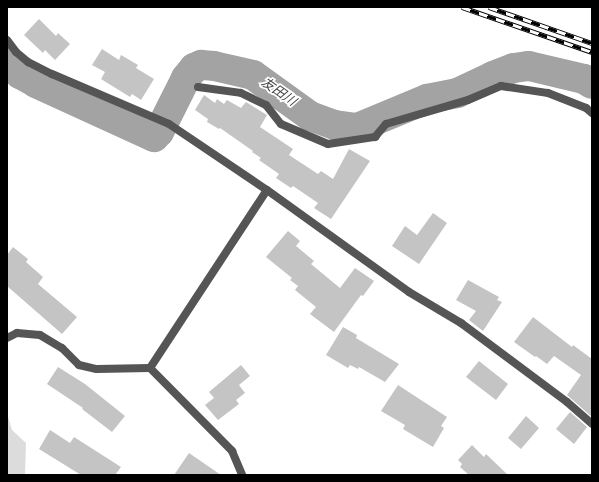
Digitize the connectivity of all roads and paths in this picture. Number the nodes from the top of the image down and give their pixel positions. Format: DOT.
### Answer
graph roads {
  1 [pos="7,40"];
  2 [pos="198,87"];
  3 [pos="592,113"];
  4 [pos="267,190"];
  5 [pos="7,338"];
  6 [pos="150,368"];
  7 [pos="592,424"];
  8 [pos="242,475"];
  1 -- 4 [label="street"];
  2 -- 3 [label="street"];
  4 -- 6 [label="street"];
  4 -- 7 [label="street"];
  5 -- 6 [label="street"];
  6 -- 8 [label="street"];
}
